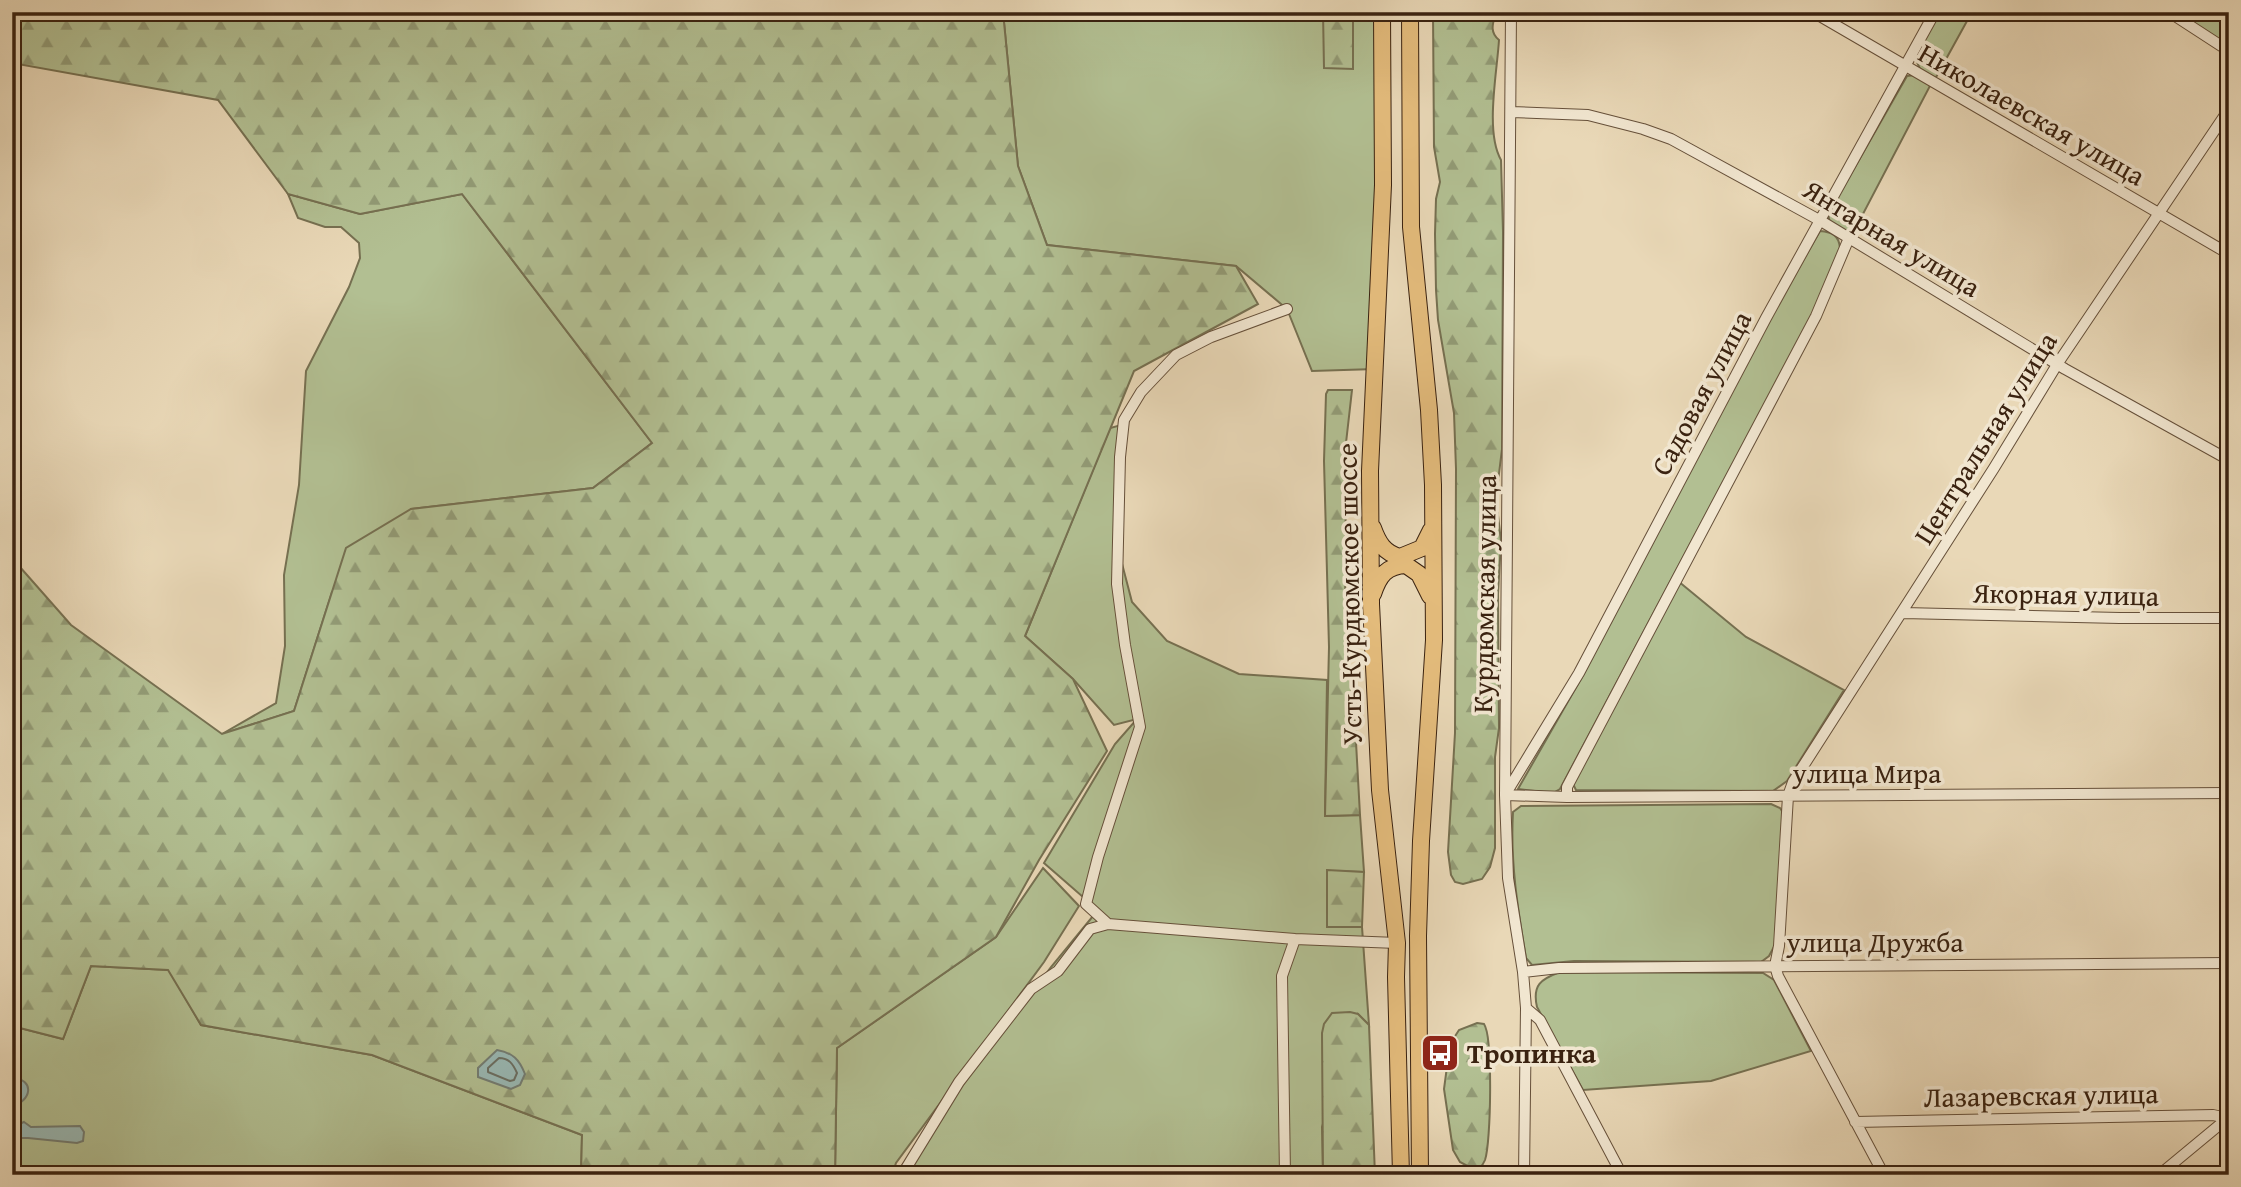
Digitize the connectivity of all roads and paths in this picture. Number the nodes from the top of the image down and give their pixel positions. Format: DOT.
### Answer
graph roads {
  1 [pos="1382,12"];
  2 [pos="1410,12"];
  3 [pos="1511,12"];
  4 [pos="1813,12"];
  5 [pos="1935,12"];
  6 [pos="2169,12"];
  7 [pos="2229,51"];
  8 [pos="1905,67"];
  9 [pos="2229,109"];
  10 [pos="1511,112"];
  11 [pos="2158,213"];
  12 [pos="1821,221"];
  13 [pos="1849,238"];
  14 [pos="2229,254"];
  15 [pos="1287,309"];
  16 [pos="2057,363"];
  17 [pos="2229,460"];
  18 [pos="1370,519"];
  19 [pos="1432,528"];
  20 [pos="1433,602"];
  21 [pos="1371,604"];
  22 [pos="1903,613"];
  23 [pos="2229,618"];
  24 [pos="2229,793"];
  25 [pos="1505,795"];
  26 [pos="1788,796"];
  27 [pos="1567,797"];
  28 [pos="1108,924"];
  29 [pos="1295,939"];
  30 [pos="1397,943"];
  31 [pos="2229,963"];
  32 [pos="1775,966"];
  33 [pos="1523,972"];
  34 [pos="1526,1008"];
  35 [pos="2228,1118"];
  36 [pos="1855,1122"];
  37 [pos="902,1175"];
  38 [pos="1286,1175"];
  39 [pos="1401,1175"];
  40 [pos="1420,1175"];
  41 [pos="1524,1175"];
  42 [pos="1622,1175"];
  43 [pos="1884,1175"];
  44 [pos="2159,1175"];
  1 -- 18 [label="main road, Усть-Курдюмское шоссе"];
  2 -- 19 [label="main road"];
  3 -- 10 [label="street, Курдюмская улица"];
  4 -- 8 [label="street, Николаевская улица"];
  5 -- 8 [label="street, Садовая улица"];
  6 -- 7 [label="street"];
  8 -- 11 [label="street, Николаевская улица"];
  8 -- 12 [label="street, Садовая улица"];
  9 -- 11 [label="street, Центральная улица"];
  10 -- 12 [label="street, Янтарная улица"];
  10 -- 25 [label="street, Курдюмская улица"];
  11 -- 14 [label="street, Николаевская улица"];
  11 -- 16 [label="street, Центральная улица"];
  12 -- 13 [label="street, Янтарная улица"];
  12 -- 25 [label="street, Садовая улица"];
  13 -- 16 [label="street, Янтарная улица"];
  13 -- 27 [label="street"];
  15 -- 28 [label="street"];
  16 -- 17 [label="street, Янтарная улица"];
  16 -- 22 [label="street, Центральная улица"];
  18 -- 19 [label="main road"];
  18 -- 21 [label="main road, Усть-Курдюмское шоссе"];
  19 -- 20 [label="main road"];
  20 -- 21 [label="main road"];
  20 -- 40 [label="main road"];
  21 -- 30 [label="main road, Усть-Курдюмское шоссе"];
  22 -- 23 [label="street, Якорная улица"];
  22 -- 26 [label="street, Центральная улица"];
  24 -- 26 [label="street, улица Мира"];
  25 -- 27 [label="street, улица Мира"];
  25 -- 33 [label="street, Курдюмская улица"];
  26 -- 27 [label="street, улица Мира"];
  26 -- 32 [label="street"];
  28 -- 29 [label="street"];
  28 -- 37 [label="street"];
  29 -- 30 [label="street"];
  29 -- 38 [label="street"];
  30 -- 39 [label="main road, Усть-Курдюмское шоссе"];
  31 -- 32 [label="street, улица Дружба"];
  32 -- 33 [label="street, улица Дружба"];
  32 -- 36 [label="street"];
  33 -- 34 [label="street, Курдюмская улица"];
  34 -- 41 [label="street, Курдюмская улица"];
  34 -- 42 [label="street"];
  35 -- 36 [label="street, Лазаревская улица"];
  35 -- 44 [label="street"];
  36 -- 43 [label="street"];
}
